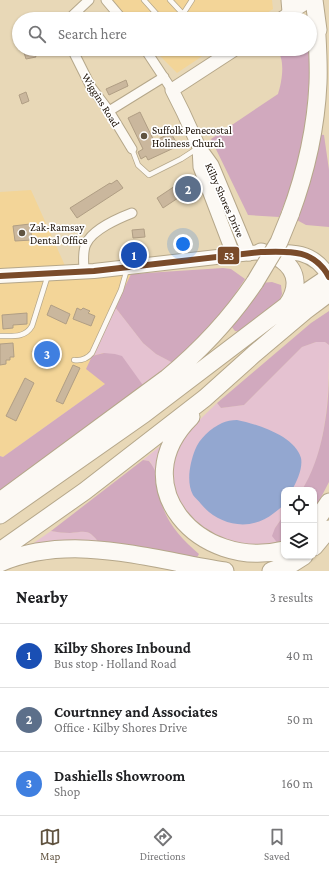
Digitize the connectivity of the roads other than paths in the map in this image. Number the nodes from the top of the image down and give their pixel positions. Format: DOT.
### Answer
graph roads {
  1 [pos="90,0"];
  2 [pos="106,0"];
  3 [pos="144,0"];
  4 [pos="170,0"];
  5 [pos="192,0"];
  6 [pos="310,0"];
  7 [pos="314,0"];
  8 [pos="287,10"];
  9 [pos="76,12"];
  10 [pos="116,12"];
  11 [pos="155,12"];
  12 [pos="180,12"];
  13 [pos="183,12"];
  14 [pos="315,12"];
  15 [pos="317,23"];
  16 [pos="317,50"];
  17 [pos="76,56"];
  18 [pos="152,56"];
  19 [pos="224,56"];
  20 [pos="164,77"];
  21 [pos="172,90"];
  22 [pos="329,99"];
  23 [pos="109,112"];
  24 [pos="199,147"];
  25 [pos="132,149"];
  26 [pos="132,212"];
  27 [pos="255,253"];
  28 [pos="234,256"];
  29 [pos="127,267"];
  30 [pos="84,272"];
  31 [pos="49,274"];
  32 [pos="0,276"];
  33 [pos="329,277"];
  34 [pos="329,293"];
  35 [pos="286,306"];
  36 [pos="0,336"];
  37 [pos="74,360"];
  38 [pos="205,398"];
  39 [pos="0,501"];
  40 [pos="329,502"];
  41 [pos="0,515"];
  42 [pos="315,523"];
  43 [pos="329,529"];
  44 [pos="317,544"];
  45 [pos="0,551"];
  46 [pos="281,551"];
  47 [pos="299,559"];
  48 [pos="0,563"];
  49 [pos="225,571"];
  50 [pos="271,571"];
  1 -- 9 [label="street"];
  2 -- 10 [label="street"];
  3 -- 11 [label="lane"];
  4 -- 12 [label="lane"];
  5 -- 13 [label="lane"];
  6 -- 8 [label="street"];
  7 -- 14 [label="highway"];
  15 -- 22 [label="highway"];
  16 -- 39 [label="highway, bridge"];
  17 -- 23 [label="street, Wiggins Road"];
  18 -- 20 [label="street, Kilby Shores Drive"];
  19 -- 21 [label="street"];
  20 -- 21 [label="street, Kilby Shores Drive"];
  20 -- 23 [label="street"];
  21 -- 24 [label="street, Kilby Shores Drive"];
  23 -- 25 [label="street, Wiggins Road"];
  24 -- 25 [label="lane"];
  24 -- 27 [label="street, Kilby Shores Drive"];
  24 -- 28 [label="street, Kilby Shores Drive"];
  26 -- 30 [label="street"];
  27 -- 28 [label="main road"];
  27 -- 33 [label="main road"];
  27 -- 35 [label="highway"];
  28 -- 29 [label="main road"];
  29 -- 30 [label="main road"];
  29 -- 37 [label="lane"];
  30 -- 31 [label="main road"];
  31 -- 32 [label="main road"];
  31 -- 36 [label="lane"];
  33 -- 35 [label="highway"];
  34 -- 38 [label="highway"];
  35 -- 41 [label="highway"];
  38 -- 45 [label="highway"];
  38 -- 46 [label="highway"];
  40 -- 42 [label="highway"];
  43 -- 44 [label="highway"];
  47 -- 50 [label="highway"];
  48 -- 49 [label="highway"];
}
